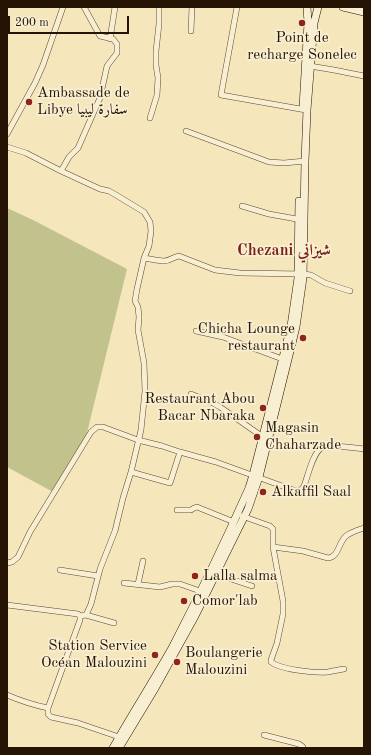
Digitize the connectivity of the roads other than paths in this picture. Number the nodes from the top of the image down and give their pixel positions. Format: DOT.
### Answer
graph roads {
  1 [pos="63,7"];
  2 [pos="84,7"];
  3 [pos="115,7"];
  4 [pos="159,7"];
  5 [pos="192,7"];
  6 [pos="237,7"];
  7 [pos="307,7"];
  8 [pos="318,7"];
  9 [pos="343,7"];
  10 [pos="364,12"];
  11 [pos="191,31"];
  12 [pos="110,39"];
  13 [pos="310,66"];
  14 [pos="364,76"];
  15 [pos="305,110"];
  16 [pos="150,118"];
  17 [pos="186,131"];
  18 [pos="7,134"];
  19 [pos="7,147"];
  20 [pos="303,162"];
  21 [pos="61,171"];
  22 [pos="242,206"];
  23 [pos="301,220"];
  24 [pos="144,258"];
  25 [pos="301,274"];
  26 [pos="350,291"];
  27 [pos="196,331"];
  28 [pos="285,360"];
  29 [pos="191,394"];
  30 [pos="262,437"];
  31 [pos="138,440"];
  32 [pos="363,448"];
  33 [pos="180,452"];
  34 [pos="131,472"];
  35 [pos="256,476"];
  36 [pos="177,510"];
  37 [pos="241,516"];
  38 [pos="234,522"];
  39 [pos="364,528"];
  40 [pos="273,547"];
  41 [pos="143,561"];
  42 [pos="7,563"];
  43 [pos="60,570"];
  44 [pos="213,573"];
  45 [pos="98,576"];
  46 [pos="124,583"];
  47 [pos="138,584"];
  48 [pos="252,586"];
  49 [pos="200,591"];
  50 [pos="7,605"];
  51 [pos="83,615"];
  52 [pos="114,623"];
  53 [pos="344,669"];
  54 [pos="7,694"];
  55 [pos="48,708"];
  56 [pos="264,735"];
  57 [pos="119,737"];
  58 [pos="113,748"];
  59 [pos="119,748"];
  60 [pos="303,748"];
  1 -- 18 [label="street"];
  2 -- 12 [label="street"];
  3 -- 12 [label="street"];
  4 -- 16 [label="street"];
  5 -- 11 [label="street"];
  6 -- 15 [label="street"];
  7 -- 15 [label="main road"];
  8 -- 13 [label="main road"];
  9 -- 10 [label="main road"];
  12 -- 21 [label="street"];
  13 -- 14 [label="street"];
  13 -- 15 [label="main road"];
  15 -- 20 [label="main road"];
  17 -- 20 [label="street"];
  19 -- 21 [label="street"];
  20 -- 23 [label="main road"];
  21 -- 24 [label="street"];
  22 -- 23 [label="street"];
  23 -- 25 [label="main road"];
  24 -- 25 [label="street"];
  24 -- 31 [label="street"];
  25 -- 26 [label="street"];
  25 -- 28 [label="main road"];
  27 -- 28 [label="street"];
  28 -- 30 [label="main road"];
  28 -- 35 [label="main road"];
  29 -- 30 [label="street"];
  30 -- 35 [label="main road"];
  31 -- 33 [label="street"];
  31 -- 34 [label="street"];
  31 -- 42 [label="street"];
  32 -- 35 [label="street"];
  33 -- 34 [label="street"];
  33 -- 35 [label="street"];
  34 -- 45 [label="street"];
  35 -- 37 [label="main road"];
  36 -- 38 [label="street"];
  37 -- 38 [label="main road"];
  37 -- 40 [label="street"];
  37 -- 44 [label="main road"];
  38 -- 44 [label="main road"];
  39 -- 40 [label="street"];
  40 -- 53 [label="street"];
  41 -- 47 [label="street"];
  43 -- 45 [label="street"];
  44 -- 48 [label="street"];
  44 -- 49 [label="main road"];
  44 -- 59 [label="main road"];
  45 -- 51 [label="street"];
  46 -- 47 [label="street"];
  47 -- 49 [label="street"];
  49 -- 57 [label="main road"];
  50 -- 51 [label="street"];
  51 -- 52 [label="street"];
  51 -- 55 [label="street"];
  54 -- 55 [label="street"];
  55 -- 57 [label="street"];
  56 -- 60 [label="street"];
  57 -- 58 [label="main road"];
}
